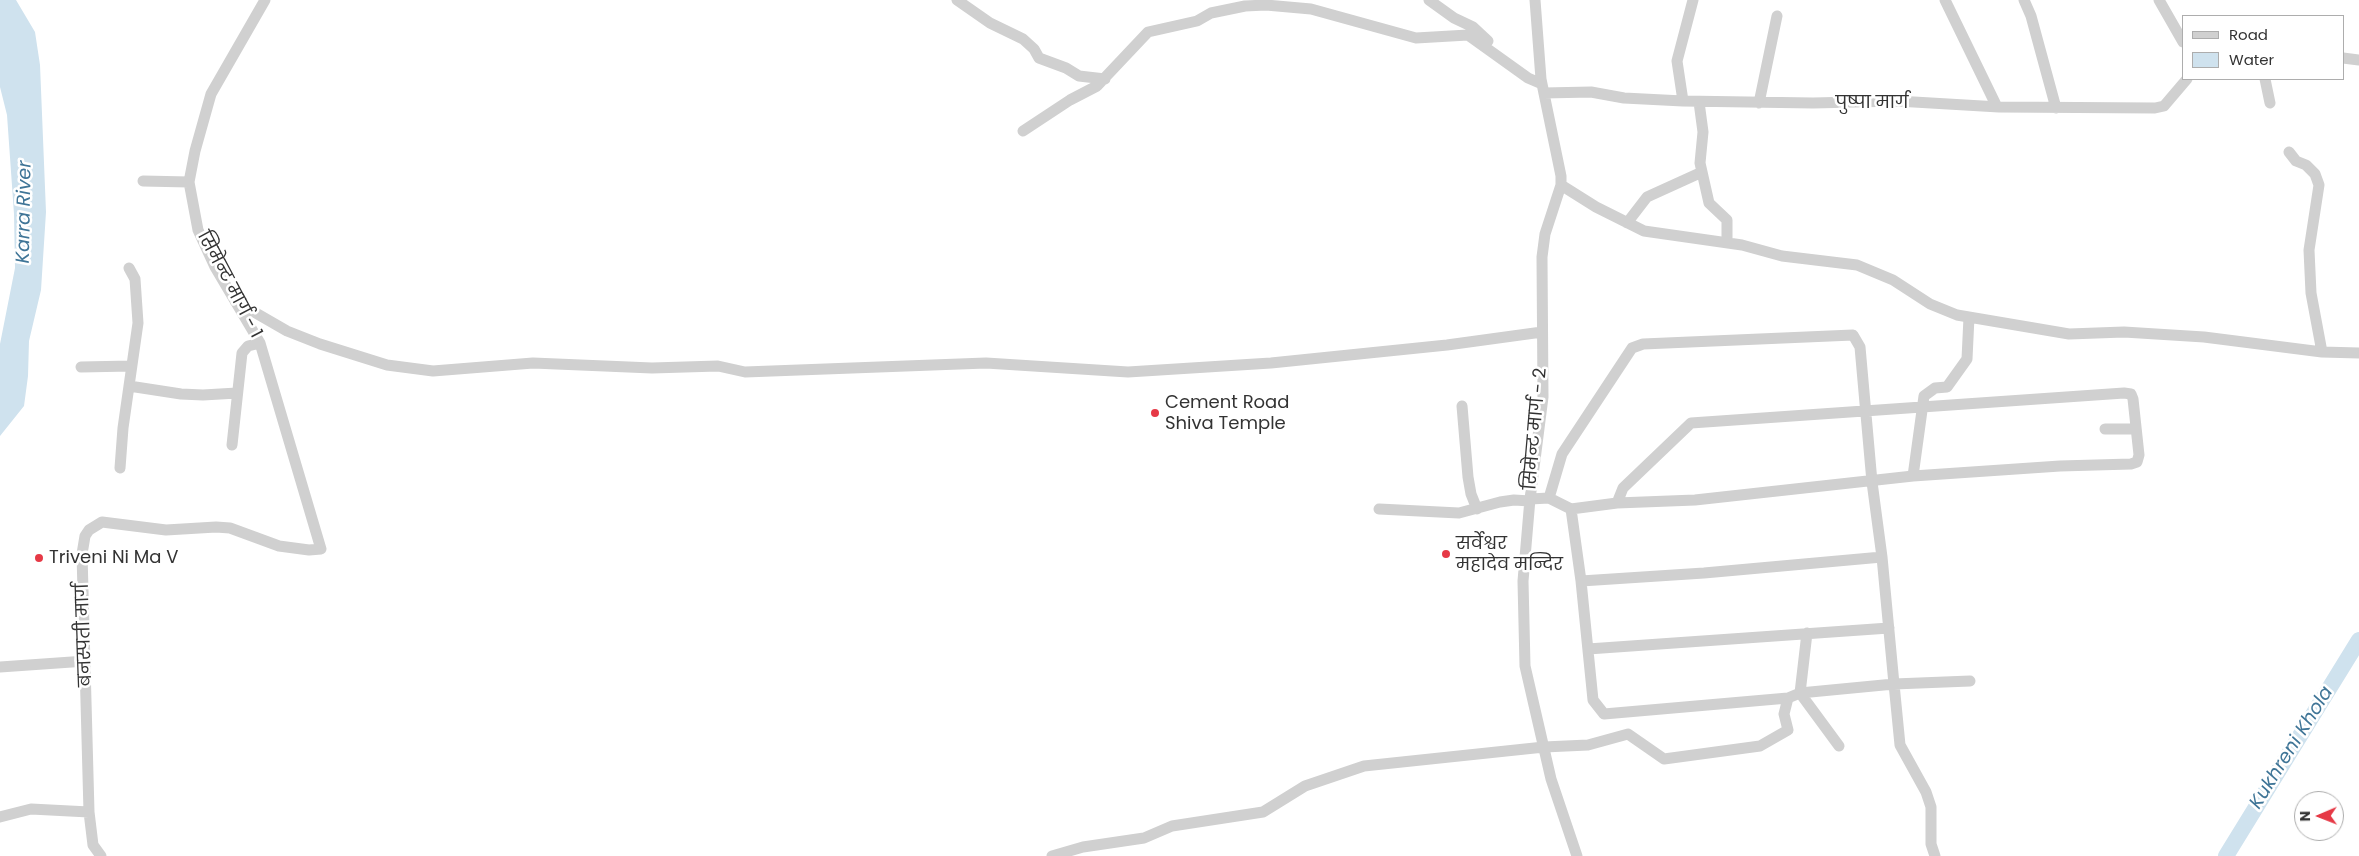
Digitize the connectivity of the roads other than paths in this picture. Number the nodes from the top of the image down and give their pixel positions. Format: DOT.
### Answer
graph roads {
  1 [pos="265,0"];
  2 [pos="958,0"];
  3 [pos="1429,0"];
  4 [pos="1535,0"];
  5 [pos="1692,0"];
  6 [pos="1946,0"];
  7 [pos="2024,0"];
  8 [pos="2159,0"];
  9 [pos="1777,16"];
  10 [pos="2182,40"];
  11 [pos="2344,58"];
  12 [pos="2359,60"];
  13 [pos="1509,64"];
  14 [pos="1105,79"];
  15 [pos="2186,80"];
  16 [pos="2265,80"];
  17 [pos="1543,88"];
  18 [pos="1682,102"];
  19 [pos="1698,102"];
  20 [pos="1759,103"];
  21 [pos="2270,104"];
  22 [pos="1997,107"];
  23 [pos="2056,108"];
  24 [pos="1023,131"];
  25 [pos="2289,152"];
  26 [pos="1702,172"];
  27 [pos="143,181"];
  28 [pos="189,182"];
  29 [pos="1561,185"];
  30 [pos="1627,223"];
  31 [pos="1727,242"];
  32 [pos="129,268"];
  33 [pos="235,301"];
  34 [pos="1969,317"];
  35 [pos="1542,332"];
  36 [pos="260,343"];
  37 [pos="2322,352"];
  38 [pos="2359,353"];
  39 [pos="130,366"];
  40 [pos="81,367"];
  41 [pos="129,386"];
  42 [pos="237,393"];
  43 [pos="1462,406"];
  44 [pos="1922,407"];
  45 [pos="1865,412"];
  46 [pos="2105,429"];
  47 [pos="2136,429"];
  48 [pos="232,445"];
  49 [pos="120,468"];
  50 [pos="1913,476"];
  51 [pos="1872,482"];
  52 [pos="1549,498"];
  53 [pos="1530,500"];
  54 [pos="1618,504"];
  55 [pos="1379,509"];
  56 [pos="1477,509"];
  57 [pos="1571,509"];
  58 [pos="321,549"];
  59 [pos="1882,557"];
  60 [pos="1581,581"];
  61 [pos="1889,628"];
  62 [pos="1807,632"];
  63 [pos="1588,649"];
  64 [pos="86,661"];
  65 [pos="0,667"];
  66 [pos="1970,681"];
  67 [pos="1894,684"];
  68 [pos="1800,694"];
  69 [pos="1788,698"];
  70 [pos="1839,746"];
  71 [pos="1544,747"];
  72 [pos="90,812"];
  73 [pos="0,817"];
  74 [pos="101,856"];
  75 [pos="1052,856"];
  76 [pos="1577,856"];
  77 [pos="1935,856"];
  1 -- 28 [label="street, सिमेन्ट मार्ग - 1"];
  2 -- 14 [label="street"];
  3 -- 13 [label="street"];
  4 -- 17 [label="street, सिमेन्ट मार्ग - 2"];
  5 -- 18 [label="street"];
  6 -- 22 [label="street"];
  7 -- 23 [label="street"];
  8 -- 10 [label="street"];
  9 -- 20 [label="street"];
  11 -- 12 [label="street"];
  13 -- 14 [label="street"];
  13 -- 17 [label="street"];
  14 -- 24 [label="street"];
  15 -- 23 [label="street, पुष्पा मार्ग"];
  16 -- 21 [label="street"];
  17 -- 18 [label="street, पुष्पा मार्ग"];
  17 -- 29 [label="street, सिमेन्ट मार्ग - 2"];
  18 -- 19 [label="street, पुष्पा मार्ग"];
  19 -- 20 [label="street, पुष्पा मार्ग"];
  19 -- 26 [label="street"];
  20 -- 22 [label="street, पुष्पा मार्ग"];
  22 -- 23 [label="street, पुष्पा मार्ग"];
  25 -- 37 [label="street"];
  26 -- 30 [label="street"];
  26 -- 31 [label="street"];
  27 -- 28 [label="street"];
  28 -- 33 [label="street, सिमेन्ट मार्ग - 1"];
  29 -- 30 [label="street"];
  29 -- 35 [label="street, सिमेन्ट मार्ग - 2"];
  30 -- 31 [label="street"];
  31 -- 34 [label="street"];
  32 -- 39 [label="street"];
  33 -- 35 [label="street"];
  33 -- 36 [label="street, सिमेन्ट मार्ग - 1"];
  34 -- 37 [label="street"];
  34 -- 44 [label="street"];
  35 -- 53 [label="street, सिमेन्ट मार्ग - 2"];
  36 -- 42 [label="street"];
  36 -- 58 [label="street, सिमेन्ट मार्ग - 1"];
  37 -- 38 [label="street"];
  39 -- 40 [label="street"];
  39 -- 41 [label="street"];
  41 -- 42 [label="street"];
  41 -- 49 [label="street"];
  42 -- 48 [label="street"];
  43 -- 56 [label="street"];
  44 -- 45 [label="street"];
  44 -- 47 [label="street"];
  44 -- 50 [label="street"];
  45 -- 51 [label="street"];
  45 -- 52 [label="street"];
  45 -- 54 [label="street"];
  46 -- 47 [label="street"];
  47 -- 50 [label="street"];
  50 -- 51 [label="street"];
  51 -- 54 [label="street"];
  51 -- 59 [label="street"];
  52 -- 53 [label="street"];
  52 -- 57 [label="street"];
  53 -- 56 [label="street"];
  53 -- 71 [label="street, सिमेन्ट मार्ग - 2"];
  54 -- 57 [label="street"];
  55 -- 56 [label="street"];
  57 -- 60 [label="street"];
  58 -- 64 [label="street, बनस्पती मार्ग"];
  59 -- 60 [label="street"];
  59 -- 61 [label="street"];
  60 -- 63 [label="street"];
  61 -- 62 [label="street"];
  61 -- 67 [label="street"];
  62 -- 63 [label="street"];
  62 -- 68 [label="street"];
  63 -- 69 [label="street"];
  64 -- 65 [label="street"];
  64 -- 72 [label="street, बनस्पती मार्ग"];
  66 -- 67 [label="street"];
  67 -- 68 [label="street"];
  67 -- 77 [label="street"];
  68 -- 69 [label="street"];
  68 -- 70 [label="street"];
  69 -- 71 [label="street"];
  71 -- 75 [label="street"];
  71 -- 76 [label="street, सिमेन्ट मार्ग - 2"];
  72 -- 73 [label="street"];
  72 -- 74 [label="street, बनस्पती मार्ग"];
}
